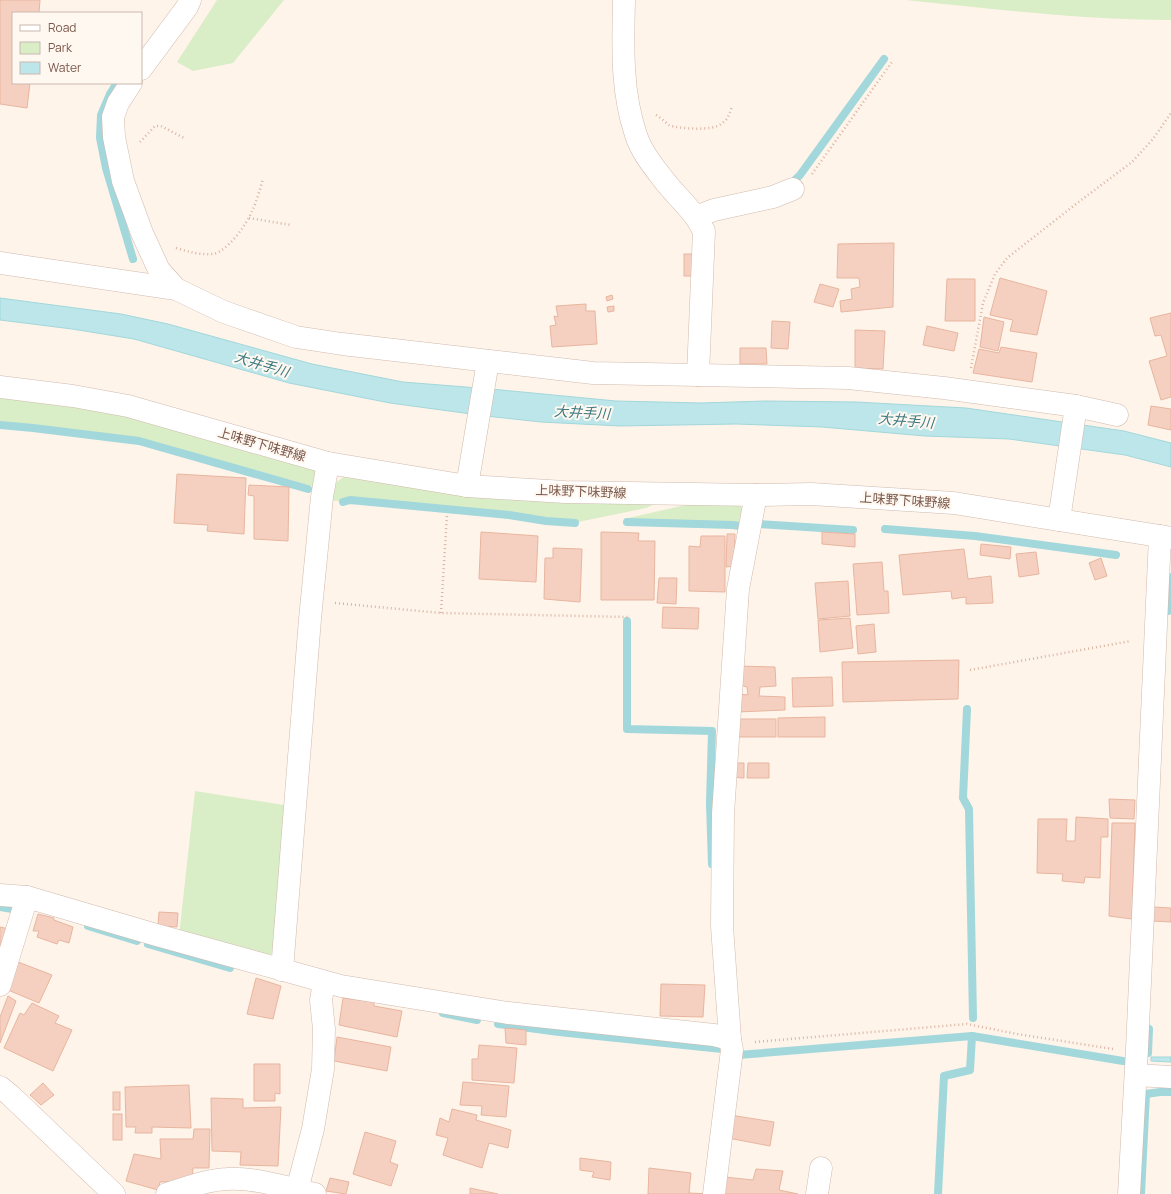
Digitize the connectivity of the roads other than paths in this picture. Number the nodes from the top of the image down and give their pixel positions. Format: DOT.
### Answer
graph roads {
  1 [pos="190,0"];
  2 [pos="624,0"];
  3 [pos="641,0"];
  4 [pos="623,26"];
  5 [pos="142,68"];
  6 [pos="130,84"];
  7 [pos="793,189"];
  8 [pos="696,217"];
  9 [pos="0,263"];
  10 [pos="176,289"];
  11 [pos="487,366"];
  12 [pos="698,375"];
  13 [pos="0,387"];
  14 [pos="1075,411"];
  15 [pos="1117,415"];
  16 [pos="328,463"];
  17 [pos="468,481"];
  18 [pos="756,495"];
  19 [pos="1061,510"];
  20 [pos="1166,537"];
  21 [pos="0,895"];
  22 [pos="27,898"];
  23 [pos="282,970"];
  24 [pos="324,982"];
  25 [pos="0,985"];
  26 [pos="730,1039"];
  27 [pos="1136,1075"];
  28 [pos="1171,1077"];
  29 [pos="0,1087"];
  30 [pos="821,1168"];
  31 [pos="306,1192"];
  32 [pos="114,1194"];
  33 [pos="166,1194"];
  34 [pos="714,1194"];
  35 [pos="816,1194"];
  36 [pos="1129,1194"];
  1 -- 5 [label="street"];
  2 -- 4 [label="street"];
  3 -- 4 [label="street"];
  4 -- 8 [label="street"];
  6 -- 10 [label="street"];
  7 -- 8 [label="street"];
  8 -- 12 [label="street"];
  9 -- 10 [label="street"];
  10 -- 11 [label="street"];
  11 -- 12 [label="street"];
  11 -- 17 [label="street"];
  12 -- 14 [label="street"];
  13 -- 16 [label="street, 上味野下味野線"];
  14 -- 15 [label="street"];
  14 -- 19 [label="street"];
  16 -- 17 [label="street, 上味野下味野線"];
  16 -- 23 [label="street"];
  17 -- 18 [label="street, 上味野下味野線"];
  18 -- 19 [label="street, 上味野下味野線"];
  18 -- 26 [label="street"];
  19 -- 20 [label="street, 上味野下味野線"];
  20 -- 27 [label="street"];
  21 -- 22 [label="street"];
  22 -- 23 [label="street"];
  22 -- 25 [label="street"];
  23 -- 24 [label="street"];
  24 -- 26 [label="street"];
  24 -- 31 [label="street"];
  26 -- 34 [label="street"];
  27 -- 28 [label="street"];
  27 -- 36 [label="street"];
  29 -- 32 [label="street"];
  30 -- 35 [label="street"];
  31 -- 33 [label="street"];
}
